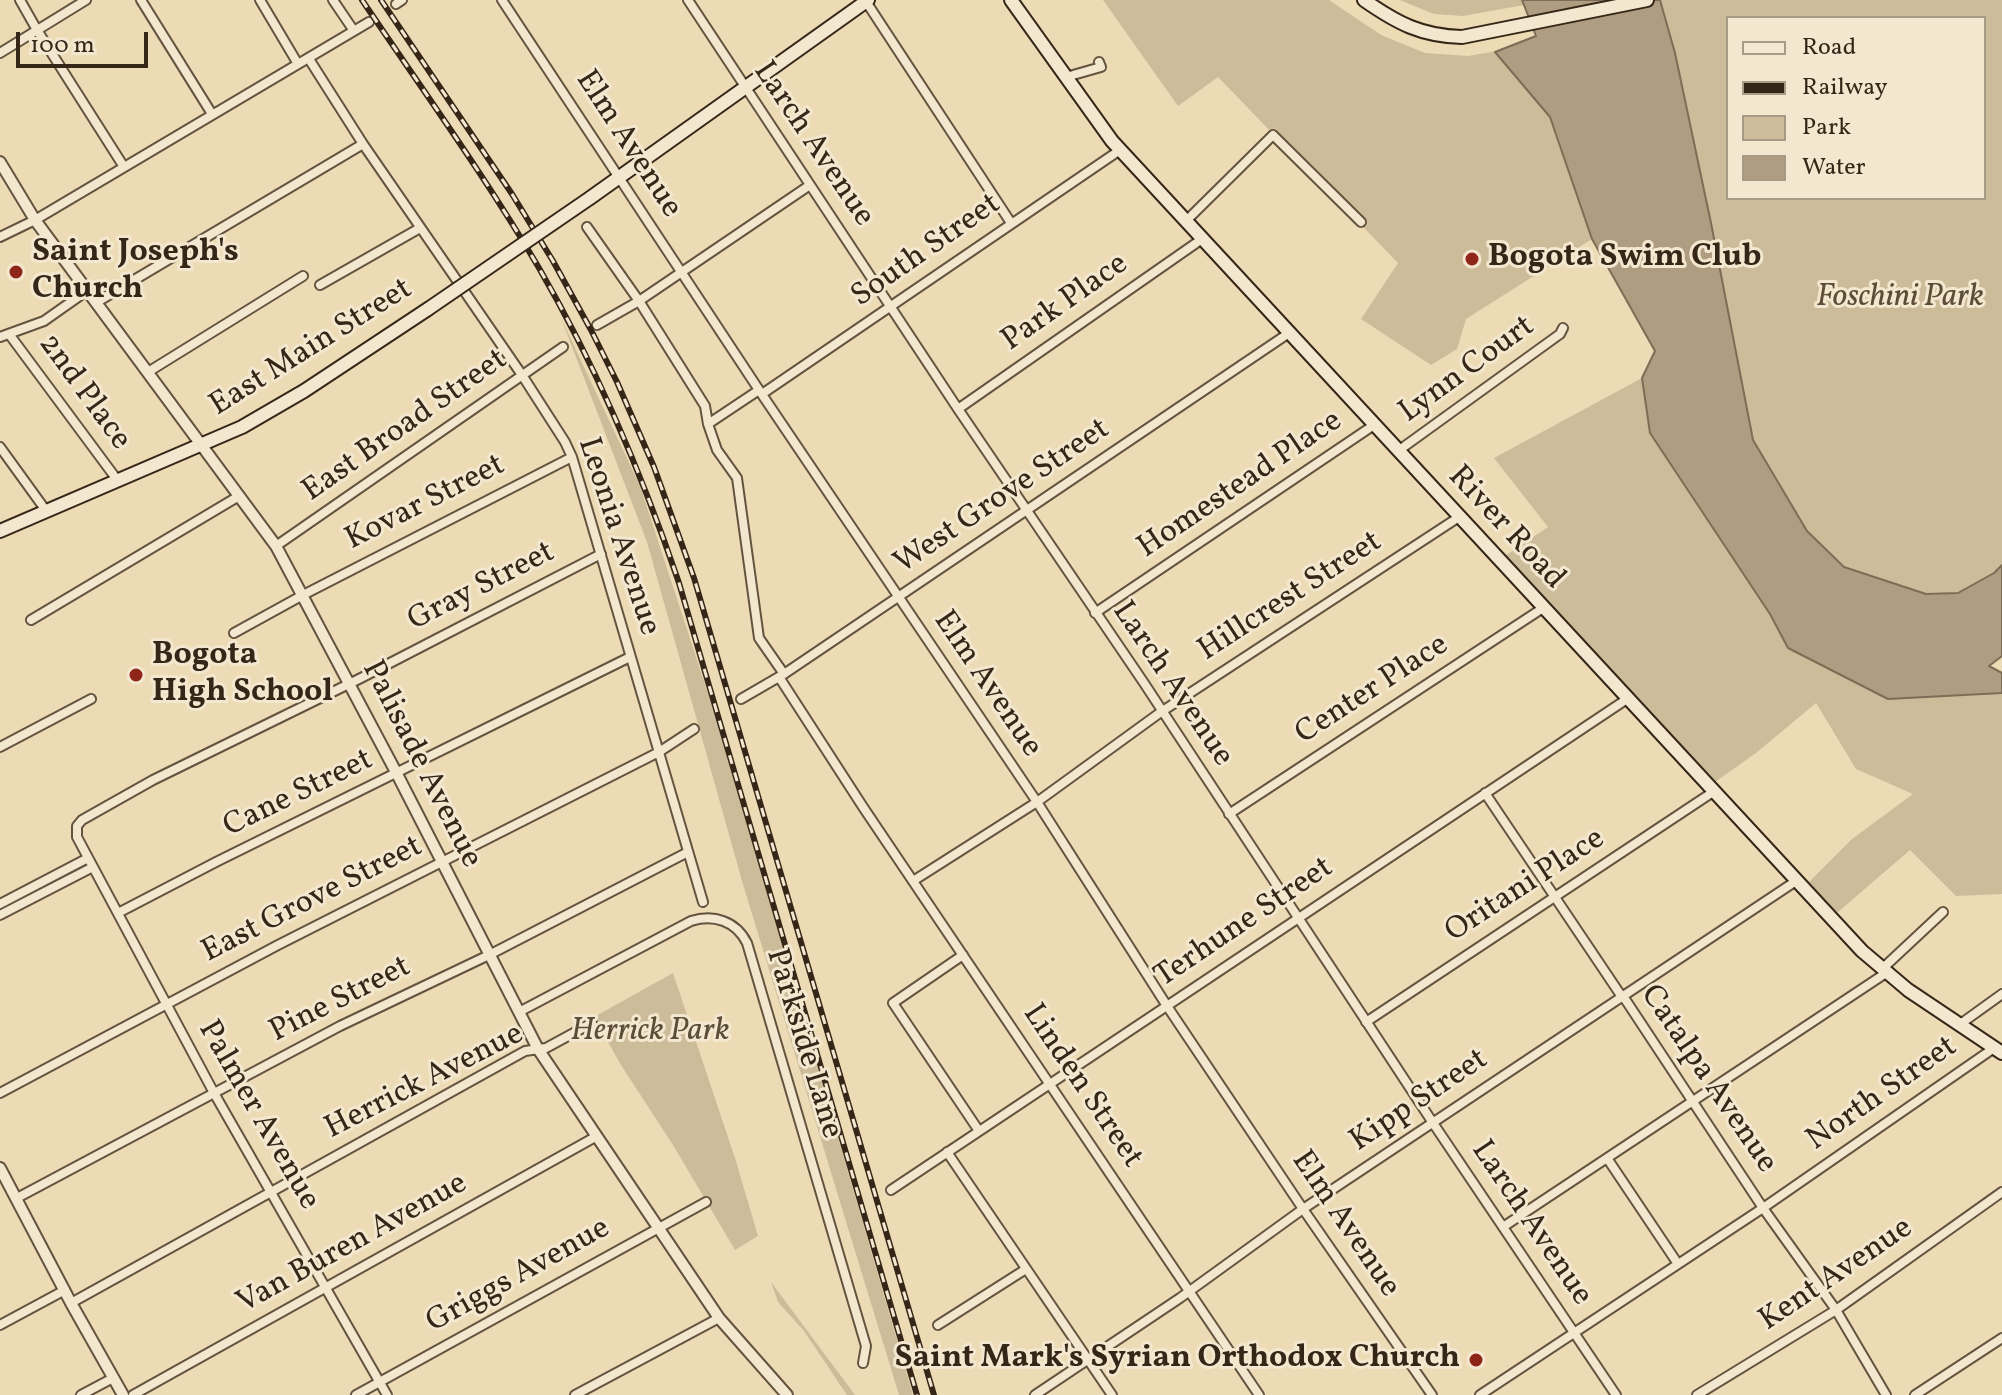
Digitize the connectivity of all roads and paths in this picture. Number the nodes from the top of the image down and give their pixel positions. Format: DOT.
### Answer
graph roads {
  1 [pos="20,0"];
  2 [pos="86,0"];
  3 [pos="141,0"];
  4 [pos="260,0"];
  5 [pos="333,0"];
  6 [pos="502,0"];
  7 [pos="688,0"];
  8 [pos="1011,0"];
  9 [pos="1364,0"];
  10 [pos="1647,0"];
  11 [pos="866,1"];
  12 [pos="369,22"];
  13 [pos="37,30"];
  14 [pos="354,31"];
  15 [pos="0,53"];
  16 [pos="309,59"];
  17 [pos="1099,62"];
  18 [pos="298,64"];
  19 [pos="1066,77"];
  20 [pos="745,87"];
  21 [pos="212,114"];
  22 [pos="363,144"];
  23 [pos="1120,150"];
  24 [pos="0,162"];
  25 [pos="124,167"];
  26 [pos="619,176"];
  27 [pos="810,185"];
  28 [pos="35,220"];
  29 [pos="1186,221"];
  30 [pos="1361,222"];
  31 [pos="1011,223"];
  32 [pos="587,227"];
  33 [pos="420,228"];
  34 [pos="0,237"];
  35 [pos="1202,239"];
  36 [pos="681,271"];
  37 [pos="303,276"];
  38 [pos="320,285"];
  39 [pos="88,290"];
  40 [pos="639,301"];
  41 [pos="97,302"];
  42 [pos="891,307"];
  43 [pos="597,325"];
  44 [pos="1563,328"];
  45 [pos="1289,333"];
  46 [pos="4,335"];
  47 [pos="563,347"];
  48 [pos="148,372"];
  49 [pos="522,375"];
  50 [pos="760,392"];
  51 [pos="958,409"];
  52 [pos="708,424"];
  53 [pos="1374,425"];
  54 [pos="201,445"];
  55 [pos="0,447"];
  56 [pos="1398,451"];
  57 [pos="572,457"];
  58 [pos="118,481"];
  59 [pos="239,496"];
  60 [pos="1026,511"];
  61 [pos="47,512"];
  62 [pos="1459,517"];
  63 [pos="0,531"];
  64 [pos="276,546"];
  65 [pos="601,554"];
  66 [pos="303,595"];
  67 [pos="898,597"];
  68 [pos="1543,608"];
  69 [pos="1095,613"];
  70 [pos="31,620"];
  71 [pos="234,633"];
  72 [pos="630,657"];
  73 [pos="781,675"];
  74 [pos="349,683"];
  75 [pos="91,699"];
  76 [pos="741,699"];
  77 [pos="1627,699"];
  78 [pos="1161,712"];
  79 [pos="694,729"];
  80 [pos="0,747"];
  81 [pos="659,752"];
  82 [pos="397,774"];
  83 [pos="1713,792"];
  84 [pos="1485,793"];
  85 [pos="1037,802"];
  86 [pos="1229,814"];
  87 [pos="688,852"];
  88 [pos="88,858"];
  89 [pos="441,863"];
  90 [pos="93,867"];
  91 [pos="913,881"];
  92 [pos="1796,881"];
  93 [pos="1555,897"];
  94 [pos="703,902"];
  95 [pos="0,904"];
  96 [pos="1943,912"];
  97 [pos="118,913"];
  98 [pos="0,915"];
  99 [pos="1298,918"];
  100 [pos="489,955"];
  101 [pos="963,955"];
  102 [pos="1884,971"];
  103 [pos="2002,994"];
  104 [pos="1622,997"];
  105 [pos="167,1004"];
  106 [pos="1167,1006"];
  107 [pos="519,1012"];
  108 [pos="1366,1022"];
  109 [pos="592,1023"];
  110 [pos="1959,1025"];
  111 [pos="538,1049"];
  112 [pos="1998,1050"];
  113 [pos="1049,1084"];
  114 [pos="0,1093"];
  115 [pos="214,1093"];
  116 [pos="1693,1101"];
  117 [pos="1433,1123"];
  118 [pos="979,1131"];
  119 [pos="597,1136"];
  120 [pos="947,1152"];
  121 [pos="1607,1158"];
  122 [pos="0,1168"];
  123 [pos="891,1190"];
  124 [pos="272,1192"];
  125 [pos="2002,1192"];
  126 [pos="17,1198"];
  127 [pos="706,1202"];
  128 [pos="1763,1208"];
  129 [pos="1303,1209"];
  130 [pos="658,1227"];
  131 [pos="1503,1227"];
  132 [pos="1678,1264"];
  133 [pos="1026,1269"];
  134 [pos="326,1287"];
  135 [pos="65,1290"];
  136 [pos="1190,1291"];
  137 [pos="71,1303"];
  138 [pos="1836,1310"];
  139 [pos="719,1318"];
  140 [pos="0,1325"];
  141 [pos="938,1325"];
  142 [pos="1575,1332"];
  143 [pos="2002,1338"];
  144 [pos="1088,1358"];
  145 [pos="863,1363"];
  146 [pos="113,1378"];
  147 [pos="380,1382"];
  148 [pos="81,1395"];
  149 [pos="123,1395"];
  150 [pos="133,1395"];
  151 [pos="356,1395"];
  152 [pos="387,1395"];
  153 [pos="575,1395"];
  154 [pos="787,1395"];
  155 [pos="1035,1395"];
  156 [pos="1112,1395"];
  157 [pos="1259,1395"];
  158 [pos="1432,1395"];
  159 [pos="1480,1395"];
  160 [pos="1616,1395"];
  161 [pos="1697,1395"];
  162 [pos="1886,1395"];
  163 [pos="1915,1395"];
  1 -- 13 [label="street"];
  2 -- 13 [label="street"];
  3 -- 21 [label="street"];
  4 -- 18 [label="street"];
  5 -- 14 [label="street"];
  6 -- 26 [label="street, Elm Avenue"];
  7 -- 20 [label="street, Larch Avenue"];
  8 -- 19 [label="main road, River Road"];
  9 -- 10 [label="main road"];
  11 -- 20 [label="main road, East Main Street"];
  11 -- 31 [label="street"];
  12 -- 14 [label="street"];
  13 -- 15 [label="street"];
  13 -- 25 [label="street"];
  14 -- 16 [label="street"];
  16 -- 18 [label="street"];
  16 -- 22 [label="street, Leonia Avenue"];
  17 -- 19 [label="street"];
  18 -- 21 [label="street"];
  19 -- 23 [label="main road, River Road"];
  20 -- 26 [label="main road, East Main Street"];
  20 -- 27 [label="street, Larch Avenue"];
  21 -- 25 [label="street"];
  22 -- 33 [label="street, Leonia Avenue"];
  22 -- 41 [label="street"];
  23 -- 29 [label="main road, River Road"];
  23 -- 31 [label="street, South Street"];
  24 -- 28 [label="street, Palisade Avenue"];
  25 -- 28 [label="street"];
  26 -- 36 [label="street, Elm Avenue"];
  26 -- 54 [label="main road, East Main Street, bridge"];
  27 -- 36 [label="street"];
  27 -- 42 [label="street, Larch Avenue"];
  28 -- 34 [label="street"];
  28 -- 39 [label="street, Palisade Avenue"];
  29 -- 30 [label="street"];
  29 -- 35 [label="main road, River Road"];
  31 -- 42 [label="street, South Street"];
  32 -- 40 [label="street, Linden Street"];
  33 -- 38 [label="street"];
  33 -- 49 [label="street, Leonia Avenue"];
  35 -- 45 [label="main road, River Road"];
  35 -- 51 [label="street, Park Place"];
  36 -- 40 [label="street"];
  36 -- 50 [label="street, Elm Avenue"];
  37 -- 48 [label="street"];
  39 -- 41 [label="street, Palisade Avenue"];
  39 -- 46 [label="street"];
  40 -- 43 [label="street"];
  40 -- 52 [label="street, Linden Street"];
  41 -- 48 [label="street, Palisade Avenue"];
  42 -- 50 [label="street, South Street"];
  42 -- 51 [label="street, Larch Avenue"];
  44 -- 56 [label="street, Lynn Court"];
  45 -- 53 [label="main road, River Road"];
  45 -- 60 [label="street, West Grove Street"];
  46 -- 58 [label="street, 2nd Place"];
  47 -- 49 [label="street, East Broad Street"];
  48 -- 54 [label="street, Palisade Avenue"];
  49 -- 57 [label="street, Leonia Avenue"];
  49 -- 64 [label="street, East Broad Street"];
  50 -- 52 [label="street, South Street"];
  50 -- 67 [label="street, Elm Avenue"];
  51 -- 60 [label="street, Larch Avenue"];
  52 -- 73 [label="street, Linden Street"];
  53 -- 56 [label="main road, River Road"];
  53 -- 69 [label="street, Homestead Place"];
  54 -- 58 [label="main road, East Main Street"];
  54 -- 59 [label="street, Palisade Avenue"];
  55 -- 61 [label="street"];
  56 -- 62 [label="main road, River Road"];
  57 -- 65 [label="street, Leonia Avenue"];
  57 -- 66 [label="street, Kovar Street"];
  58 -- 61 [label="main road, East Main Street"];
  59 -- 64 [label="street, Palisade Avenue"];
  59 -- 70 [label="street"];
  60 -- 67 [label="street, West Grove Street"];
  60 -- 69 [label="street, Larch Avenue"];
  61 -- 63 [label="main road, East Main Street"];
  62 -- 68 [label="main road, River Road"];
  62 -- 78 [label="street, Hillcrest Street"];
  64 -- 66 [label="street, Palisade Avenue"];
  65 -- 72 [label="street, Leonia Avenue"];
  65 -- 74 [label="street, Gray Street"];
  66 -- 71 [label="street, Kovar Street"];
  66 -- 74 [label="street, Palisade Avenue"];
  67 -- 73 [label="street, West Grove Street"];
  67 -- 85 [label="street, Elm Avenue"];
  68 -- 77 [label="main road, River Road"];
  68 -- 86 [label="street, Center Place"];
  69 -- 78 [label="street, Larch Avenue"];
  72 -- 81 [label="street, Leonia Avenue"];
  72 -- 82 [label="street, Cane Street"];
  73 -- 76 [label="street, West Grove Street"];
  73 -- 91 [label="street, Linden Street"];
  74 -- 82 [label="street, Palisade Avenue"];
  74 -- 88 [label="street, Gray Street"];
  75 -- 80 [label="street"];
  77 -- 83 [label="main road, River Road"];
  77 -- 84 [label="street, Terhune Street"];
  78 -- 85 [label="street, Hillcrest Street"];
  78 -- 86 [label="street, Larch Avenue"];
  79 -- 81 [label="street, East Grove Street"];
  81 -- 87 [label="street, Leonia Avenue"];
  81 -- 89 [label="street, East Grove Street"];
  82 -- 89 [label="street, Palisade Avenue"];
  82 -- 97 [label="street, Cane Street"];
  83 -- 92 [label="main road, River Road"];
  83 -- 93 [label="street, Oritani Place"];
  84 -- 93 [label="street, Catalpa Avenue"];
  84 -- 99 [label="street, Terhune Street"];
  85 -- 91 [label="street, Hillcrest Street"];
  85 -- 106 [label="street, Elm Avenue"];
  86 -- 99 [label="street, Larch Avenue"];
  87 -- 94 [label="street, Leonia Avenue"];
  87 -- 100 [label="street, Pine Street"];
  88 -- 90 [label="street, Palmer Avenue"];
  88 -- 95 [label="street"];
  89 -- 100 [label="street, Palisade Avenue"];
  89 -- 105 [label="street, East Grove Street"];
  90 -- 97 [label="street, Palmer Avenue"];
  90 -- 98 [label="street"];
  91 -- 101 [label="street, Linden Street"];
  92 -- 102 [label="main road, River Road"];
  92 -- 104 [label="street, Kipp Street"];
  93 -- 104 [label="street, Catalpa Avenue"];
  93 -- 108 [label="street, Oritani Place"];
  96 -- 102 [label="street"];
  97 -- 105 [label="street, Palmer Avenue"];
  99 -- 106 [label="street, Terhune Street"];
  99 -- 108 [label="street, Larch Avenue"];
  100 -- 107 [label="street, Palisade Avenue"];
  100 -- 115 [label="street, Pine Street"];
  101 -- 113 [label="street, Linden Street"];
  101 -- 118 [label="street"];
  102 -- 110 [label="main road, River Road"];
  102 -- 116 [label="street"];
  103 -- 110 [label="street"];
  104 -- 116 [label="street, Catalpa Avenue"];
  104 -- 117 [label="street, Kipp Street"];
  105 -- 114 [label="street, East Grove Street"];
  105 -- 115 [label="street, Palmer Avenue"];
  106 -- 113 [label="street, Terhune Street"];
  106 -- 129 [label="street, Elm Avenue"];
  107 -- 111 [label="street, Palisade Avenue"];
  107 -- 145 [label="street, Parkside Lane"];
  108 -- 117 [label="street, Larch Avenue"];
  109 -- 111 [label="street, Herrick Avenue"];
  110 -- 112 [label="main road, River Road"];
  111 -- 119 [label="street, Palisade Avenue"];
  111 -- 124 [label="street, Herrick Avenue"];
  112 -- 128 [label="street, North Street"];
  113 -- 118 [label="street, Terhune Street"];
  113 -- 136 [label="street, Linden Street"];
  115 -- 124 [label="street, Palmer Avenue"];
  115 -- 126 [label="street, Pine Street"];
  116 -- 121 [label="street"];
  116 -- 128 [label="street, Catalpa Avenue"];
  117 -- 129 [label="street, Kipp Street"];
  117 -- 131 [label="street, Larch Avenue"];
  118 -- 120 [label="street, Terhune Street"];
  119 -- 130 [label="street, Palisade Avenue"];
  119 -- 134 [label="street, Van Buren Avenue"];
  120 -- 123 [label="street, Terhune Street"];
  120 -- 133 [label="street"];
  121 -- 131 [label="street"];
  121 -- 132 [label="street"];
  122 -- 126 [label="street"];
  124 -- 134 [label="street, Palmer Avenue"];
  124 -- 137 [label="street, Herrick Avenue"];
  125 -- 138 [label="street, Kent Avenue"];
  126 -- 135 [label="street"];
  127 -- 130 [label="street, Griggs Avenue"];
  128 -- 132 [label="street, North Street"];
  128 -- 138 [label="street, Catalpa Avenue"];
  129 -- 136 [label="street, Kipp Street"];
  129 -- 158 [label="street, Elm Avenue"];
  130 -- 139 [label="street, Palisade Avenue"];
  130 -- 147 [label="street, Griggs Avenue"];
  131 -- 142 [label="street, Larch Avenue"];
  132 -- 142 [label="street, North Street"];
  133 -- 141 [label="street"];
  133 -- 144 [label="street"];
  134 -- 147 [label="street, Palmer Avenue"];
  134 -- 150 [label="street, Van Buren Avenue"];
  135 -- 137 [label="street"];
  135 -- 140 [label="street"];
  136 -- 144 [label="street, Kipp Street"];
  136 -- 157 [label="street, Linden Street"];
  137 -- 146 [label="street"];
  138 -- 161 [label="street, Kent Avenue"];
  138 -- 162 [label="street, Catalpa Avenue"];
  139 -- 153 [label="street"];
  139 -- 154 [label="street, Palisade Avenue"];
  142 -- 159 [label="street, North Street"];
  142 -- 160 [label="street, Larch Avenue"];
  143 -- 163 [label="street"];
  144 -- 155 [label="street, Kipp Street"];
  144 -- 156 [label="street"];
  146 -- 148 [label="street"];
  146 -- 149 [label="street"];
  147 -- 151 [label="street, Griggs Avenue"];
  147 -- 152 [label="street, Palmer Avenue"];
}
